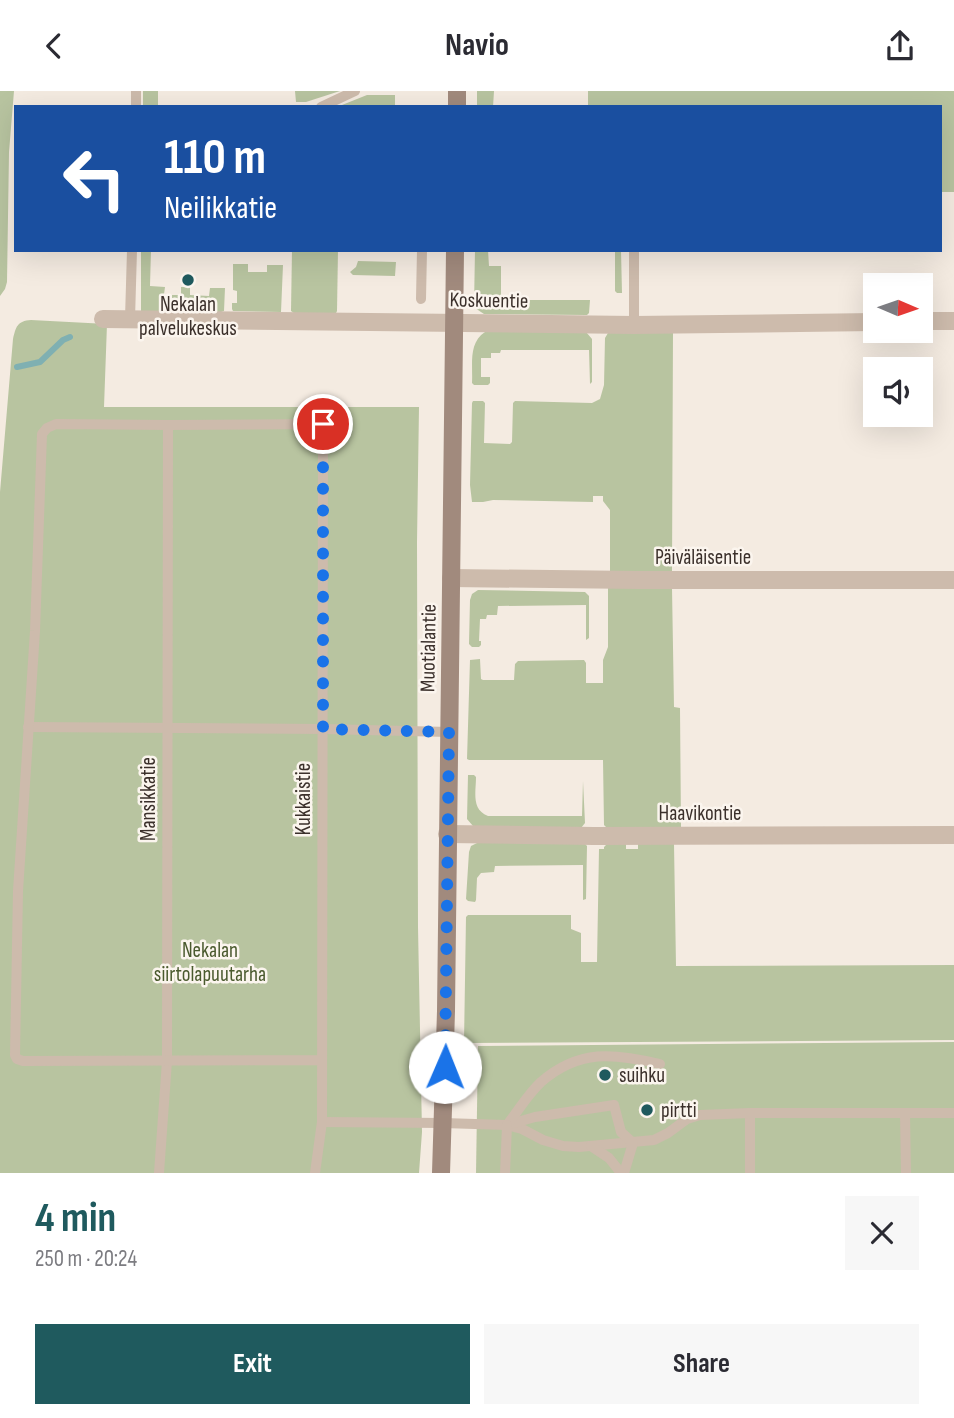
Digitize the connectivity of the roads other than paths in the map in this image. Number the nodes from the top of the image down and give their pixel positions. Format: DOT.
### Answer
graph roads {
  1 [pos="355,91"];
  2 [pos="325,105"];
  3 [pos="132,252"];
  4 [pos="422,252"];
  5 [pos="455,252"];
  6 [pos="635,252"];
  7 [pos="421,299"];
  8 [pos="103,319"];
  9 [pos="130,319"];
  10 [pos="933,321"];
  11 [pos="954,321"];
  12 [pos="863,322"];
  13 [pos="453,323"];
  14 [pos="634,325"];
  15 [pos="168,425"];
  16 [pos="452,578"];
  17 [pos="954,580"];
  18 [pos="28,727"];
  19 [pos="167,727"];
  20 [pos="323,729"];
  21 [pos="449,732"];
  22 [pos="447,834"];
  23 [pos="954,835"];
  24 [pos="322,1060"];
  25 [pos="167,1061"];
  26 [pos="660,1064"];
  27 [pos="750,1113"];
  28 [pos="905,1113"];
  29 [pos="954,1113"];
  30 [pos="322,1122"];
  31 [pos="443,1123"];
  32 [pos="508,1125"];
  33 [pos="633,1143"];
  34 [pos="591,1146"];
  35 [pos="159,1173"];
  36 [pos="315,1173"];
  37 [pos="441,1173"];
  38 [pos="505,1173"];
  39 [pos="623,1173"];
  40 [pos="750,1173"];
  41 [pos="905,1173"];
  1 -- 2 [label="lane"];
  3 -- 9 [label="lane"];
  4 -- 7 [label="lane"];
  5 -- 13 [label="street, Muotialantie"];
  6 -- 14 [label="lane"];
  8 -- 9 [label="street, Koskuentie"];
  9 -- 13 [label="street, Koskuentie"];
  10 -- 11 [label="street"];
  12 -- 14 [label="street, Koskuentie"];
  13 -- 14 [label="street, Koskuentie"];
  13 -- 16 [label="street, Muotialantie"];
  15 -- 18 [label="lane"];
  15 -- 19 [label="lane, Mansikkatie"];
  15 -- 20 [label="lane, Kukkaistie"];
  16 -- 17 [label="street, Päiväläisentie"];
  16 -- 21 [label="street, Muotialantie"];
  18 -- 19 [label="lane"];
  18 -- 25 [label="lane"];
  19 -- 20 [label="lane"];
  19 -- 25 [label="lane, Mansikkatie"];
  20 -- 21 [label="lane"];
  20 -- 24 [label="lane, Kukkaistie"];
  21 -- 22 [label="street, Muotialantie"];
  22 -- 23 [label="street, Haavikontie"];
  22 -- 31 [label="street, Muotialantie"];
  24 -- 25 [label="lane"];
  24 -- 30 [label="lane, Kukkaistie"];
  25 -- 35 [label="lane, Mansikkatie"];
  26 -- 32 [label="lane"];
  27 -- 28 [label="lane"];
  27 -- 33 [label="lane"];
  27 -- 40 [label="lane"];
  28 -- 29 [label="lane"];
  28 -- 41 [label="lane"];
  30 -- 31 [label="lane"];
  30 -- 36 [label="lane, Kukkaistie"];
  31 -- 32 [label="lane"];
  31 -- 37 [label="street, Muotialantie"];
  32 -- 33 [label="lane"];
  32 -- 34 [label="lane"];
  32 -- 38 [label="lane"];
  33 -- 34 [label="lane"];
  33 -- 39 [label="lane"];
  34 -- 39 [label="lane"];
}
